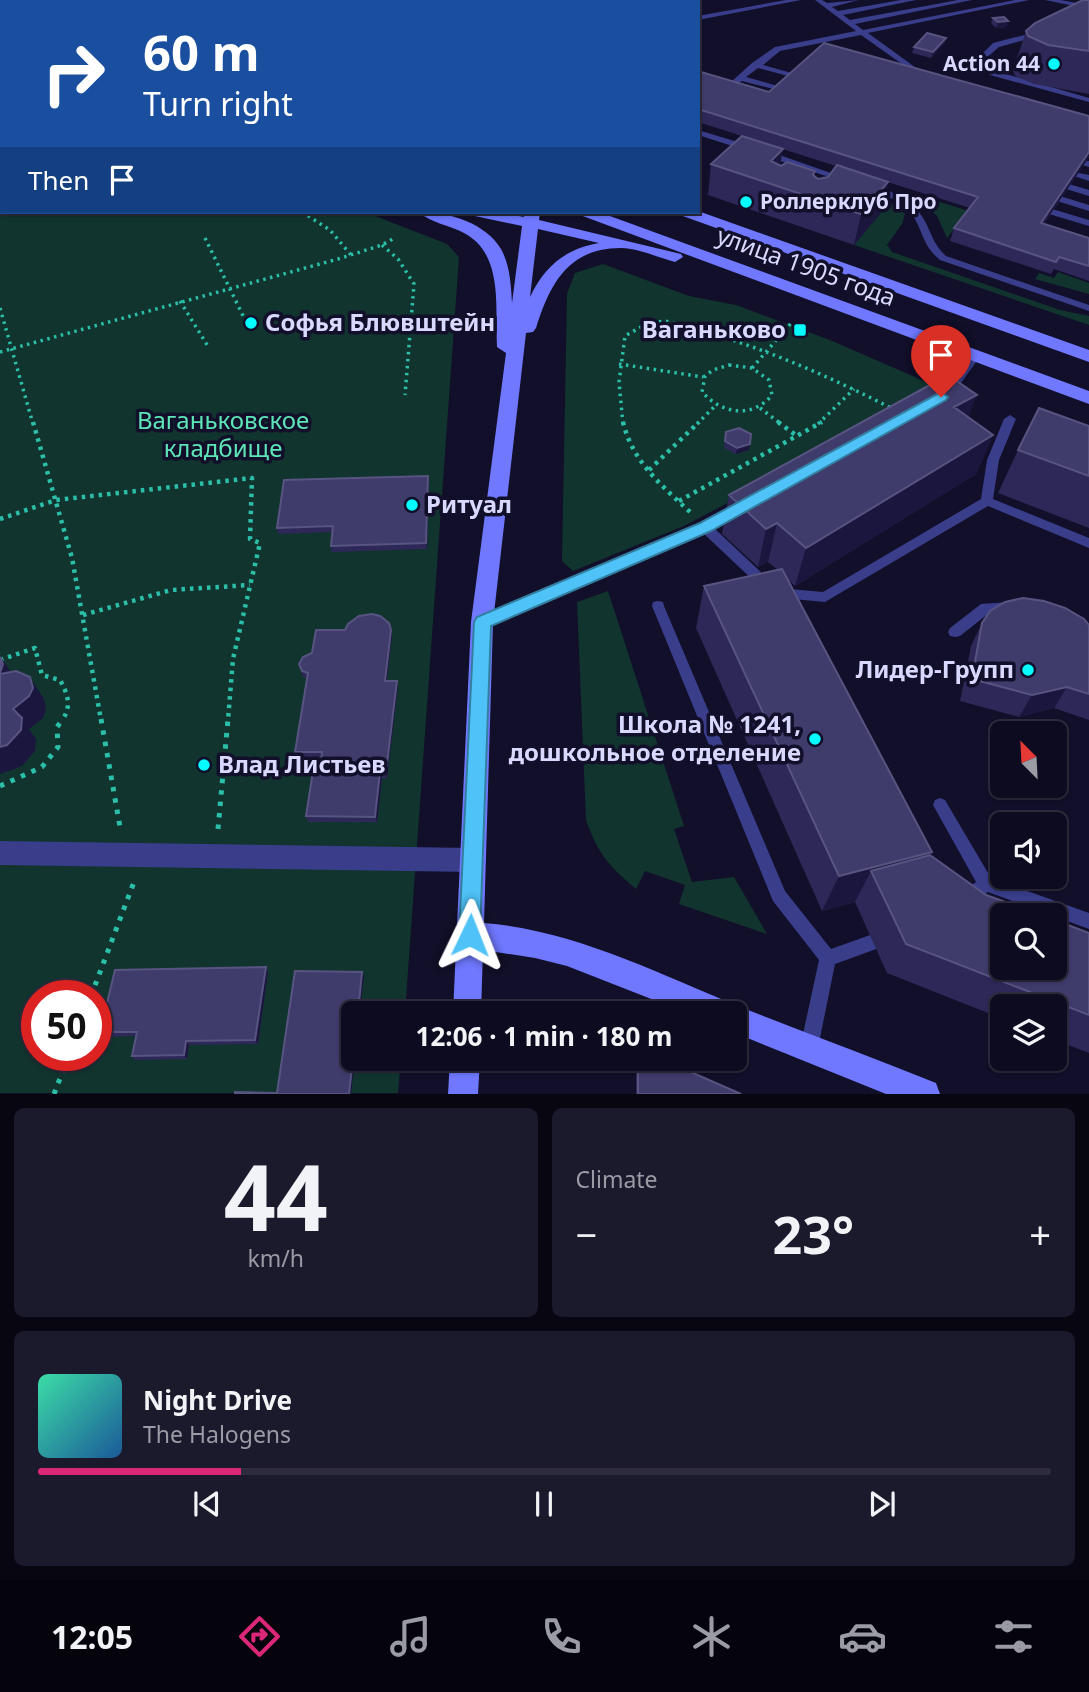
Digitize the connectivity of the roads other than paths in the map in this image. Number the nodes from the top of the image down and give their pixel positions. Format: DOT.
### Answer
graph roads {
  1 [pos="798,0"];
  2 [pos="856,0"];
  3 [pos="913,0"];
  4 [pos="969,0"];
  5 [pos="1026,0"];
  6 [pos="1048,0"];
  7 [pos="821,3"];
  8 [pos="1089,7"];
  9 [pos="836,14"];
  10 [pos="700,18"];
  11 [pos="848,23"];
  12 [pos="860,32"];
  13 [pos="1046,32"];
  14 [pos="759,62"];
  15 [pos="803,71"];
  16 [pos="748,72"];
  17 [pos="700,75"];
  18 [pos="928,76"];
  19 [pos="796,77"];
  20 [pos="740,78"];
  21 [pos="789,84"];
  22 [pos="729,88"];
  23 [pos="782,90"];
  24 [pos="774,97"];
  25 [pos="1089,100"];
  26 [pos="700,133"];
  27 [pos="1077,174"];
  28 [pos="1089,178"];
  29 [pos="1069,187"];
  30 [pos="1089,192"];
  31 [pos="1060,199"];
  32 [pos="1089,208"];
  33 [pos="1052,212"];
  34 [pos="431,214"];
  35 [pos="498,214"];
  36 [pos="591,214"];
  37 [pos="691,214"];
  38 [pos="532,217"];
  39 [pos="1089,223"];
  40 [pos="623,244"];
  41 [pos="792,287"];
  42 [pos="1089,308"];
  43 [pos="975,356"];
  44 [pos="1089,356"];
  45 [pos="510,384"];
  46 [pos="954,385"];
  47 [pos="1089,398"];
  48 [pos="1010,419"];
  49 [pos="753,501"];
  50 [pos="987,501"];
  51 [pos="705,527"];
  52 [pos="1089,543"];
  53 [pos="658,606"];
  54 [pos="1024,606"];
  55 [pos="482,622"];
  56 [pos="955,632"];
  57 [pos="940,805"];
  58 [pos="0,853"];
  59 [pos="473,860"];
  60 [pos="986,884"];
  61 [pos="957,906"];
  62 [pos="1089,921"];
  63 [pos="470,935"];
  64 [pos="873,942"];
  65 [pos="828,958"];
  66 [pos="467,1001"];
  67 [pos="691,1001"];
  68 [pos="747,1023"];
  69 [pos="809,1048"];
  70 [pos="464,1071"];
  71 [pos="463,1094"];
  72 [pos="925,1094"];
  1 -- 10 [label="lane"];
  2 -- 7 [label="lane"];
  3 -- 9 [label="lane"];
  4 -- 11 [label="lane"];
  5 -- 12 [label="lane"];
  6 -- 8 [label="lane"];
  7 -- 9 [label="lane"];
  9 -- 11 [label="lane"];
  11 -- 12 [label="lane"];
  12 -- 14 [label="lane"];
  12 -- 18 [label="lane"];
  13 -- 25 [label="lane"];
  14 -- 15 [label="lane"];
  14 -- 16 [label="lane"];
  14 -- 19 [label="lane"];
  16 -- 20 [label="lane"];
  16 -- 21 [label="lane"];
  17 -- 22 [label="lane"];
  20 -- 22 [label="lane"];
  20 -- 23 [label="lane"];
  22 -- 24 [label="lane"];
  26 -- 42 [label="lane"];
  27 -- 28 [label="lane"];
  29 -- 30 [label="lane"];
  31 -- 32 [label="lane"];
  33 -- 39 [label="lane"];
  34 -- 45 [label="main road"];
  35 -- 38 [label="main road"];
  36 -- 41 [label="main road, улица 1905 года"];
  37 -- 44 [label="main road, улица 1905 года"];
  38 -- 40 [label="main road"];
  38 -- 45 [label="main road"];
  40 -- 41 [label="main road"];
  40 -- 45 [label="main road"];
  41 -- 43 [label="main road, улица 1905 года"];
  43 -- 46 [label="lane"];
  43 -- 47 [label="main road, улица 1905 года"];
  45 -- 55 [label="main road"];
  48 -- 50 [label="lane"];
  49 -- 51 [label="lane"];
  50 -- 51 [label="lane"];
  50 -- 52 [label="lane"];
  51 -- 55 [label="lane"];
  53 -- 65 [label="lane"];
  54 -- 56 [label="lane"];
  55 -- 59 [label="main road"];
  57 -- 60 [label="lane"];
  58 -- 59 [label="street"];
  59 -- 63 [label="main road"];
  60 -- 61 [label="lane"];
  60 -- 62 [label="lane"];
  63 -- 66 [label="main road"];
  63 -- 67 [label="main road"];
  64 -- 65 [label="lane"];
  65 -- 69 [label="lane"];
  68 -- 69 [label="main road"];
  69 -- 72 [label="main road"];
  70 -- 71 [label="main road"];
}
